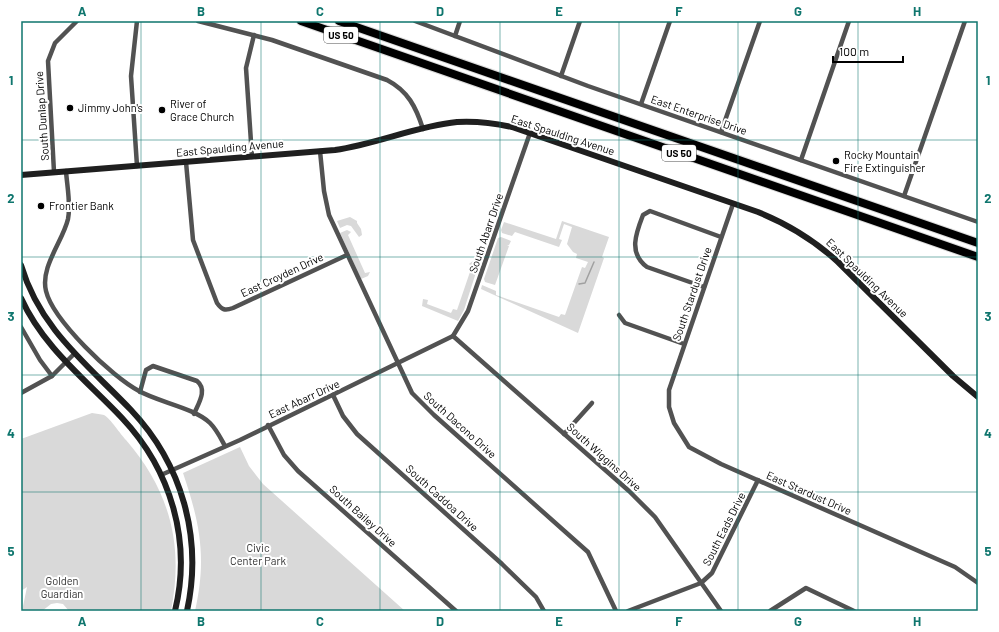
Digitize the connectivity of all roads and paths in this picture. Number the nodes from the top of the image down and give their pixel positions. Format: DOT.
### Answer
graph roads {
  1 [pos="77,21"];
  2 [pos="137,21"];
  3 [pos="198,21"];
  4 [pos="301,21"];
  5 [pos="339,21"];
  6 [pos="415,21"];
  7 [pos="460,21"];
  8 [pos="580,21"];
  9 [pos="670,21"];
  10 [pos="760,21"];
  11 [pos="849,21"];
  12 [pos="965,21"];
  13 [pos="254,34"];
  14 [pos="455,36"];
  15 [pos="561,76"];
  16 [pos="641,104"];
  17 [pos="423,129"];
  18 [pos="721,132"];
  19 [pos="530,133"];
  20 [pos="320,151"];
  21 [pos="252,157"];
  22 [pos="801,160"];
  23 [pos="186,162"];
  24 [pos="137,166"];
  25 [pos="66,171"];
  26 [pos="54,172"];
  27 [pos="21,175"];
  28 [pos="904,196"];
  29 [pos="733,204"];
  30 [pos="978,222"];
  31 [pos="721,237"];
  32 [pos="978,243"];
  33 [pos="347,255"];
  34 [pos="978,257"];
  35 [pos="21,265"];
  36 [pos="704,287"];
  37 [pos="21,298"];
  38 [pos="619,315"];
  39 [pos="21,327"];
  40 [pos="453,336"];
  41 [pos="684,344"];
  42 [pos="74,354"];
  43 [pos="66,362"];
  44 [pos="398,364"];
  45 [pos="52,376"];
  46 [pos="669,390"];
  47 [pos="140,392"];
  48 [pos="21,393"];
  49 [pos="333,395"];
  50 [pos="978,397"];
  51 [pos="592,403"];
  52 [pos="194,414"];
  53 [pos="268,426"];
  54 [pos="564,434"];
  55 [pos="225,446"];
  56 [pos="172,470"];
  57 [pos="161,475"];
  58 [pos="758,480"];
  59 [pos="701,583"];
  60 [pos="978,583"];
  61 [pos="847,610"];
  62 [pos="175,611"];
  63 [pos="187,611"];
  64 [pos="456,611"];
  65 [pos="544,611"];
  66 [pos="616,611"];
  67 [pos="628,611"];
  68 [pos="721,611"];
  69 [pos="770,611"];
  70 [pos="854,611"];
  1 -- 26 [label="street, South Dunlap Drive"];
  2 -- 24 [label="street"];
  3 -- 13 [label="street"];
  4 -- 34 [label="highway, US 50"];
  5 -- 32 [label="highway, US 50"];
  6 -- 14 [label="street, East Enterprise Drive"];
  7 -- 14 [label="street"];
  8 -- 15 [label="street"];
  9 -- 16 [label="street"];
  10 -- 18 [label="street"];
  11 -- 22 [label="street"];
  12 -- 28 [label="street"];
  13 -- 17 [label="street"];
  13 -- 21 [label="street"];
  14 -- 15 [label="street, East Enterprise Drive"];
  15 -- 16 [label="street, East Enterprise Drive"];
  16 -- 18 [label="street, East Enterprise Drive"];
  17 -- 19 [label="street, East Spaulding Avenue"];
  17 -- 20 [label="street, East Spaulding Avenue"];
  18 -- 22 [label="street, East Enterprise Drive"];
  19 -- 29 [label="street, East Spaulding Avenue"];
  19 -- 40 [label="street, South Abarr Drive"];
  20 -- 21 [label="street, East Spaulding Avenue"];
  20 -- 33 [label="street, South Dacono Drive"];
  21 -- 23 [label="street, East Spaulding Avenue"];
  22 -- 28 [label="street, East Enterprise Drive"];
  23 -- 24 [label="street, East Spaulding Avenue"];
  23 -- 33 [label="street, East Croyden Drive"];
  24 -- 25 [label="street, East Spaulding Avenue"];
  25 -- 26 [label="street, East Spaulding Avenue"];
  25 -- 47 [label="street"];
  26 -- 27 [label="street, East Spaulding Avenue"];
  28 -- 30 [label="street, East Enterprise Drive"];
  29 -- 31 [label="street, South Stardust Drive"];
  29 -- 50 [label="street, East Spaulding Avenue"];
  31 -- 36 [label="street, South Stardust Drive"];
  31 -- 36 [label="street"];
  33 -- 44 [label="street, South Dacono Drive"];
  35 -- 42 [label="street"];
  36 -- 41 [label="street, South Stardust Drive"];
  37 -- 43 [label="street"];
  38 -- 41 [label="street"];
  39 -- 45 [label="street"];
  40 -- 44 [label="street, East Abarr Drive"];
  40 -- 54 [label="street, South Wiggins Drive"];
  41 -- 46 [label="street, South Stardust Drive"];
  42 -- 43 [label="street"];
  42 -- 56 [label="street"];
  43 -- 45 [label="street"];
  43 -- 57 [label="street"];
  44 -- 49 [label="street, East Abarr Drive"];
  44 -- 66 [label="street, South Dacono Drive"];
  45 -- 48 [label="street"];
  46 -- 58 [label="street, East Stardust Drive"];
  47 -- 52 [label="street"];
  47 -- 52 [label="street"];
  49 -- 53 [label="street, East Abarr Drive"];
  49 -- 65 [label="street, South Caddoa Drive"];
  51 -- 54 [label="street"];
  52 -- 55 [label="street"];
  53 -- 55 [label="street, East Abarr Drive"];
  53 -- 64 [label="street, South Bailey Drive"];
  54 -- 59 [label="street, South Wiggins Drive"];
  55 -- 56 [label="street, East Abarr Drive"];
  56 -- 57 [label="street, East Abarr Drive"];
  56 -- 63 [label="street"];
  57 -- 62 [label="street"];
  58 -- 59 [label="street, South Eads Drive"];
  58 -- 60 [label="street, East Stardust Drive"];
  59 -- 67 [label="street"];
  59 -- 68 [label="street, South Wiggins Drive"];
  61 -- 69 [label="street"];
  61 -- 70 [label="street"];
}
